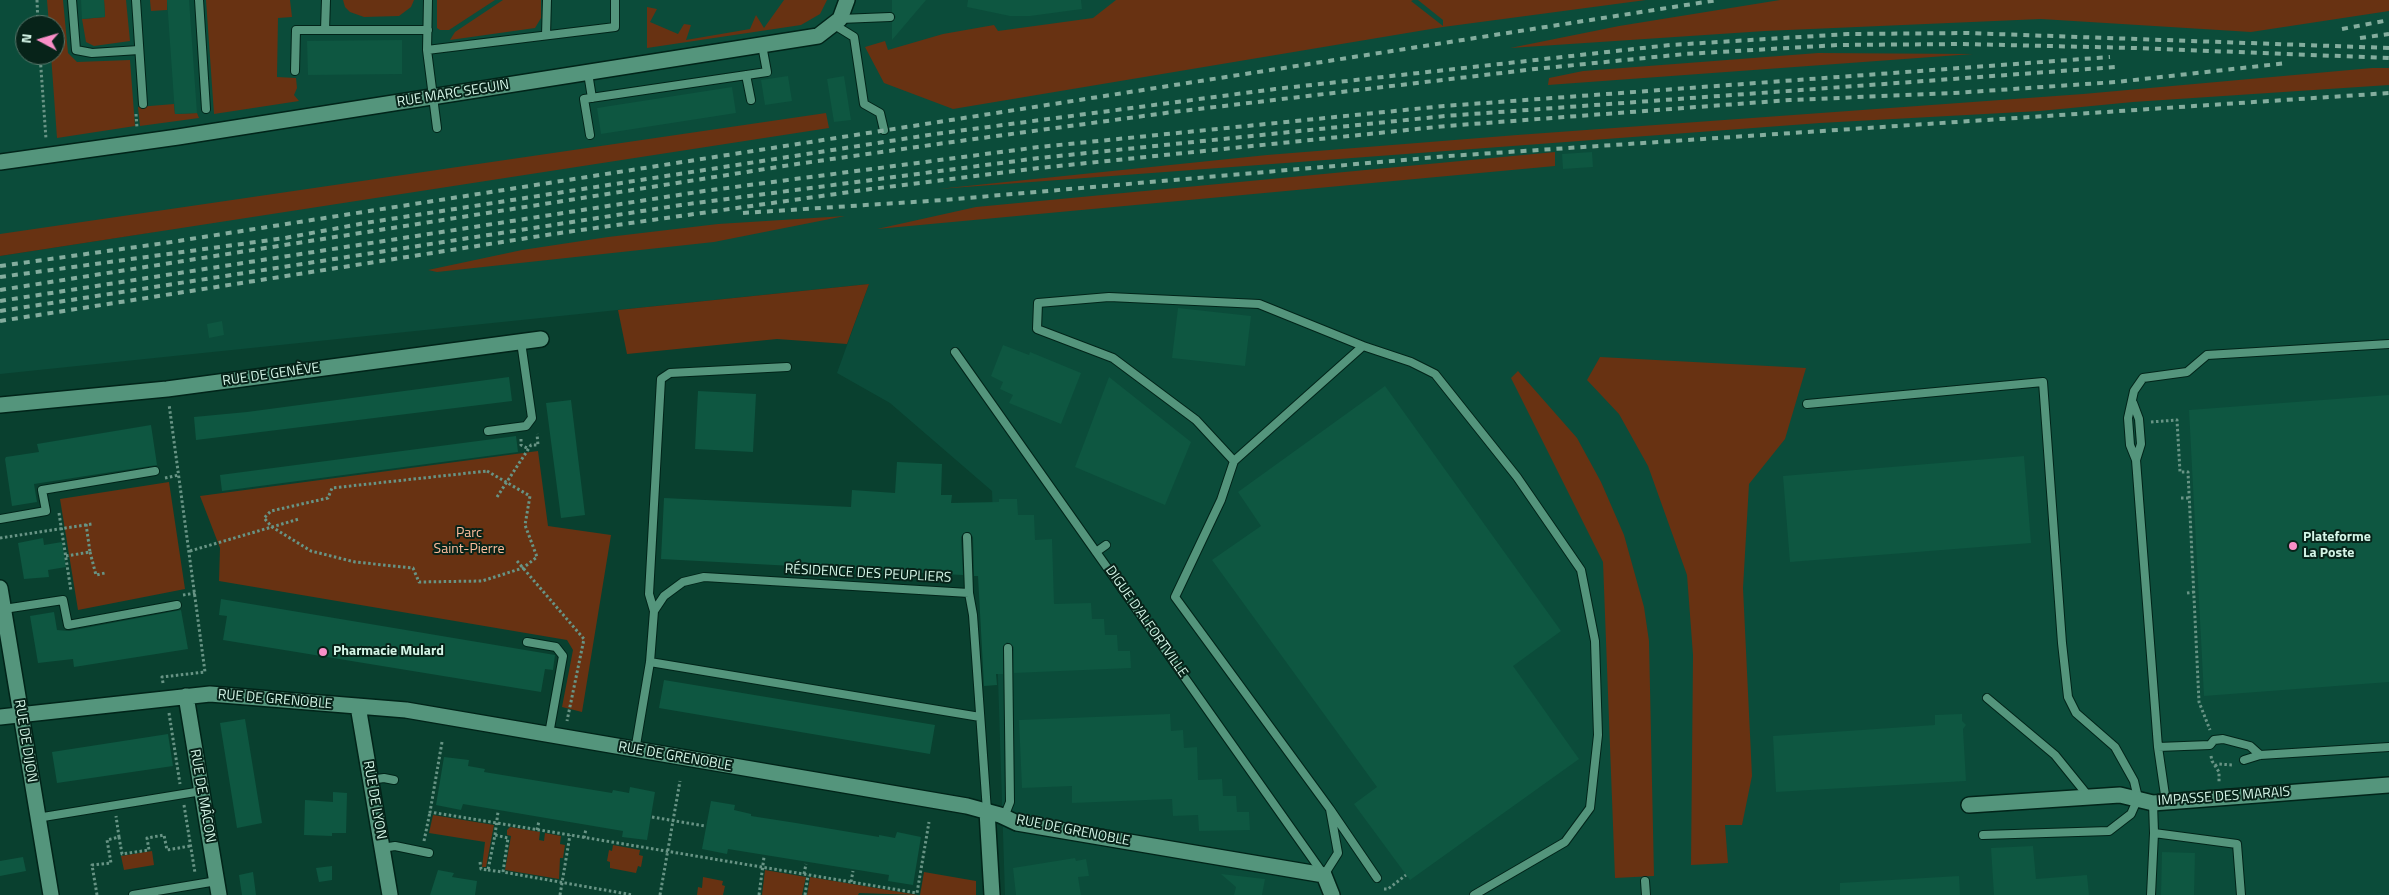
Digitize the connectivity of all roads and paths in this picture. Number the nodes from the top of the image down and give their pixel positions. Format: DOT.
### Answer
graph roads {
  1 [pos="37,0"];
  2 [pos="72,0"];
  3 [pos="136,0"];
  4 [pos="199,0"];
  5 [pos="326,0"];
  6 [pos="428,0"];
  7 [pos="547,0"];
  8 [pos="616,0"];
  9 [pos="847,0"];
  10 [pos="38,15"];
  11 [pos="890,17"];
  12 [pos="836,22"];
  13 [pos="325,30"];
  14 [pos="428,30"];
  15 [pos="546,35"];
  16 [pos="762,45"];
  17 [pos="139,50"];
  18 [pos="427,50"];
  19 [pos="40,65"];
  20 [pos="295,71"];
  21 [pos="588,73"];
  22 [pos="746,75"];
  23 [pos="433,98"];
  24 [pos="592,98"];
  25 [pos="750,100"];
  26 [pos="143,104"];
  27 [pos="206,109"];
  28 [pos="437,128"];
  29 [pos="884,130"];
  30 [pos="590,135"];
  31 [pos="43,149"];
  32 [pos="0,162"];
  33 [pos="541,339"];
  34 [pos="521,342"];
  35 [pos="2389,344"];
  36 [pos="1363,346"];
  37 [pos="955,352"];
  38 [pos="787,366"];
  39 [pos="167,389"];
  40 [pos="2133,403"];
  41 [pos="1807,404"];
  42 [pos="0,405"];
  43 [pos="2140,422"];
  44 [pos="488,431"];
  45 [pos="521,445"];
  46 [pos="528,449"];
  47 [pos="2136,460"];
  48 [pos="1234,461"];
  49 [pos="155,471"];
  50 [pos="179,475"];
  51 [pos="160,479"];
  52 [pos="2181,498"];
  53 [pos="2189,498"];
  54 [pos="58,504"];
  55 [pos="0,519"];
  56 [pos="299,519"];
  57 [pos="86,524"];
  58 [pos="92,524"];
  59 [pos="272,526"];
  60 [pos="62,528"];
  61 [pos="967,536"];
  62 [pos="0,538"];
  63 [pos="1106,545"];
  64 [pos="2185,545"];
  65 [pos="2192,545"];
  66 [pos="190,551"];
  67 [pos="90,552"];
  68 [pos="1096,552"];
  69 [pos="66,556"];
  70 [pos="105,573"];
  71 [pos="0,588"];
  72 [pos="969,592"];
  73 [pos="2194,592"];
  74 [pos="196,593"];
  75 [pos="2187,593"];
  76 [pos="72,595"];
  77 [pos="178,596"];
  78 [pos="177,605"];
  79 [pos="654,611"];
  80 [pos="3,614"];
  81 [pos="2196,635"];
  82 [pos="2190,636"];
  83 [pos="527,642"];
  84 [pos="1008,648"];
  85 [pos="650,662"];
  86 [pos="205,672"];
  87 [pos="186,696"];
  88 [pos="1987,698"];
  89 [pos="358,706"];
  90 [pos="21,715"];
  91 [pos="0,717"];
  92 [pos="980,717"];
  93 [pos="173,734"];
  94 [pos="549,734"];
  95 [pos="442,742"];
  96 [pos="2210,744"];
  97 [pos="2158,747"];
  98 [pos="2389,747"];
  99 [pos="636,751"];
  100 [pos="2260,755"];
  101 [pos="2244,760"];
  102 [pos="2219,776"];
  103 [pos="370,780"];
  104 [pos="394,780"];
  105 [pos="680,781"];
  106 [pos="2389,785"];
  107 [pos="202,791"];
  108 [pos="182,794"];
  109 [pos="2089,797"];
  110 [pos="2138,798"];
  111 [pos="2160,803"];
  112 [pos="114,805"];
  113 [pos="1969,805"];
  114 [pos="1330,809"];
  115 [pos="987,811"];
  116 [pos="430,812"];
  117 [pos="498,812"];
  118 [pos="652,817"];
  119 [pos="1004,817"];
  120 [pos="37,818"];
  121 [pos="673,820"];
  122 [pos="539,821"];
  123 [pos="929,822"];
  124 [pos="496,823"];
  125 [pos="705,826"];
  126 [pos="586,829"];
  127 [pos="537,830"];
  128 [pos="426,832"];
  129 [pos="2154,833"];
  130 [pos="495,835"];
  131 [pos="570,835"];
  132 [pos="1983,835"];
  133 [pos="120,838"];
  134 [pos="584,838"];
  135 [pos="190,846"];
  136 [pos="382,848"];
  137 [pos="667,851"];
  138 [pos="429,853"];
  139 [pos="764,857"];
  140 [pos="480,862"];
  141 [pos="806,864"];
  142 [pos="763,867"];
  143 [pos="488,870"];
  144 [pos="853,871"];
  145 [pos="503,872"];
  146 [pos="806,874"];
  147 [pos="1324,875"];
  148 [pos="1406,875"];
  149 [pos="1377,878"];
  150 [pos="1645,881"];
  151 [pos="562,882"];
  152 [pos="851,882"];
  153 [pos="197,884"];
  154 [pos="218,888"];
  155 [pos="1388,889"];
  156 [pos="51,895"];
  157 [pos="97,895"];
  158 [pos="133,895"];
  159 [pos="390,895"];
  160 [pos="560,895"];
  161 [pos="633,895"];
  162 [pos="660,895"];
  163 [pos="759,895"];
  164 [pos="805,895"];
  165 [pos="992,895"];
  166 [pos="1332,895"];
  167 [pos="1474,895"];
  168 [pos="1646,895"];
  169 [pos="2151,895"];
  170 [pos="2241,895"];
  1 -- 10 [label="path"];
  2 -- 17 [label="lane"];
  3 -- 17 [label="lane"];
  4 -- 27 [label="lane"];
  5 -- 13 [label="lane"];
  6 -- 14 [label="lane"];
  7 -- 15 [label="lane"];
  8 -- 15 [label="lane"];
  9 -- 12 [label="street"];
  11 -- 12 [label="lane"];
  12 -- 16 [label="street, RUE MARC SEGUIN"];
  12 -- 29 [label="lane"];
  13 -- 14 [label="lane"];
  13 -- 20 [label="lane"];
  14 -- 18 [label="lane"];
  15 -- 18 [label="lane"];
  16 -- 21 [label="street, RUE MARC SEGUIN"];
  16 -- 22 [label="lane"];
  17 -- 26 [label="lane"];
  18 -- 23 [label="lane"];
  19 -- 31 [label="path"];
  21 -- 23 [label="street, RUE MARC SEGUIN"];
  21 -- 24 [label="lane"];
  22 -- 24 [label="lane"];
  22 -- 25 [label="lane"];
  23 -- 28 [label="lane"];
  23 -- 31 [label="street, RUE MARC SEGUIN"];
  24 -- 30 [label="lane"];
  31 -- 32 [label="street, RUE MARC SEGUIN"];
  33 -- 34 [label="street, RUE DE GENÈVE"];
  34 -- 39 [label="street, RUE DE GENÈVE"];
  34 -- 44 [label="lane"];
  35 -- 40 [label="lane"];
  36 -- 48 [label="lane"];
  36 -- 48 [label="lane"];
  36 -- 167 [label="lane"];
  37 -- 68 [label="lane, DIGUE D'ALFORTVILLE"];
  38 -- 79 [label="lane"];
  39 -- 42 [label="street, RUE DE GENÈVE"];
  39 -- 50 [label="path"];
  40 -- 43 [label="lane"];
  40 -- 47 [label="lane"];
  41 -- 110 [label="lane"];
  43 -- 47 [label="lane"];
  43 -- 53 [label="path"];
  45 -- 46 [label="path"];
  47 -- 97 [label="lane"];
  48 -- 114 [label="lane"];
  49 -- 55 [label="lane"];
  50 -- 51 [label="path"];
  50 -- 66 [label="path"];
  52 -- 53 [label="path"];
  53 -- 65 [label="path"];
  54 -- 60 [label="path"];
  56 -- 59 [label="path"];
  57 -- 58 [label="path"];
  57 -- 60 [label="path"];
  57 -- 67 [label="path"];
  59 -- 59 [label="path"];
  59 -- 66 [label="path"];
  60 -- 62 [label="path"];
  60 -- 69 [label="path"];
  61 -- 72 [label="lane"];
  63 -- 68 [label="lane"];
  64 -- 65 [label="path"];
  65 -- 73 [label="path"];
  66 -- 74 [label="path"];
  67 -- 69 [label="path"];
  67 -- 70 [label="path"];
  68 -- 147 [label="lane, DIGUE D'ALFORTVILLE"];
  69 -- 76 [label="path"];
  71 -- 80 [label="street, RUE DE DIJON"];
  72 -- 79 [label="lane, RÉSIDENCE DES PEUPLIERS"];
  72 -- 92 [label="lane, RÉSIDENCE DES PEUPLIERS"];
  73 -- 75 [label="path"];
  73 -- 81 [label="path"];
  74 -- 77 [label="path"];
  74 -- 86 [label="path"];
  78 -- 80 [label="lane"];
  79 -- 85 [label="lane"];
  80 -- 90 [label="street, RUE DE DIJON"];
  81 -- 82 [label="path"];
  81 -- 96 [label="path"];
  83 -- 94 [label="lane"];
  84 -- 119 [label="lane"];
  85 -- 92 [label="lane"];
  85 -- 99 [label="lane"];
  87 -- 89 [label="street, RUE DE GRENOBLE"];
  87 -- 90 [label="street, RUE DE GRENOBLE"];
  87 -- 107 [label="street, RUE DE MÂCON"];
  88 -- 109 [label="lane"];
  89 -- 94 [label="street, RUE DE GRENOBLE"];
  89 -- 103 [label="street, RUE DE LYON"];
  90 -- 91 [label="street, RUE DE GRENOBLE"];
  90 -- 120 [label="street, RUE DE DIJON"];
  92 -- 115 [label="lane, RÉSIDENCE DES PEUPLIERS"];
  93 -- 108 [label="path"];
  94 -- 99 [label="street, RUE DE GRENOBLE"];
  95 -- 116 [label="path"];
  96 -- 97 [label="lane"];
  96 -- 100 [label="lane"];
  96 -- 102 [label="path"];
  97 -- 111 [label="lane"];
  98 -- 100 [label="lane"];
  99 -- 115 [label="street, RUE DE GRENOBLE"];
  100 -- 101 [label="lane"];
  103 -- 104 [label="lane"];
  103 -- 136 [label="street, RUE DE LYON"];
  105 -- 121 [label="path"];
  106 -- 111 [label="street, IMPASSE DES MARAIS"];
  107 -- 108 [label="lane"];
  107 -- 154 [label="street, RUE DE MÂCON"];
  108 -- 112 [label="lane"];
  108 -- 135 [label="path"];
  109 -- 110 [label="street, IMPASSE DES MARAIS"];
  109 -- 113 [label="street, IMPASSE DES MARAIS"];
  110 -- 111 [label="street, IMPASSE DES MARAIS"];
  110 -- 132 [label="lane"];
  111 -- 129 [label="lane"];
  112 -- 120 [label="lane"];
  112 -- 133 [label="path"];
  114 -- 147 [label="lane"];
  114 -- 149 [label="lane"];
  115 -- 119 [label="street, RUE DE GRENOBLE"];
  115 -- 165 [label="street"];
  116 -- 124 [label="path"];
  116 -- 128 [label="path"];
  117 -- 124 [label="path"];
  118 -- 121 [label="path"];
  119 -- 147 [label="street, RUE DE GRENOBLE"];
  120 -- 156 [label="street, RUE DE DIJON"];
  121 -- 125 [label="path"];
  121 -- 137 [label="path"];
  122 -- 127 [label="path"];
  123 -- 152 [label="path"];
  124 -- 127 [label="path"];
  124 -- 130 [label="path"];
  126 -- 134 [label="path"];
  127 -- 131 [label="path"];
  129 -- 169 [label="lane"];
  129 -- 170 [label="lane"];
  130 -- 143 [label="path"];
  130 -- 145 [label="path"];
  131 -- 134 [label="path"];
  131 -- 151 [label="path"];
  133 -- 135 [label="path"];
  133 -- 157 [label="path"];
  134 -- 137 [label="path"];
  135 -- 153 [label="path"];
  136 -- 138 [label="lane"];
  136 -- 159 [label="street, RUE DE LYON"];
  137 -- 142 [label="path"];
  137 -- 162 [label="path"];
  139 -- 142 [label="path"];
  140 -- 143 [label="path"];
  141 -- 146 [label="path"];
  142 -- 146 [label="path"];
  142 -- 163 [label="path"];
  143 -- 145 [label="path"];
  144 -- 152 [label="path"];
  145 -- 151 [label="path"];
  146 -- 152 [label="path"];
  146 -- 164 [label="path"];
  147 -- 166 [label="street, DIGUE D'ALFORTVILLE"];
  148 -- 155 [label="path"];
  150 -- 168 [label="lane"];
  151 -- 160 [label="path"];
  151 -- 161 [label="path"];
  153 -- 154 [label="lane"];
  153 -- 158 [label="lane"];
}
